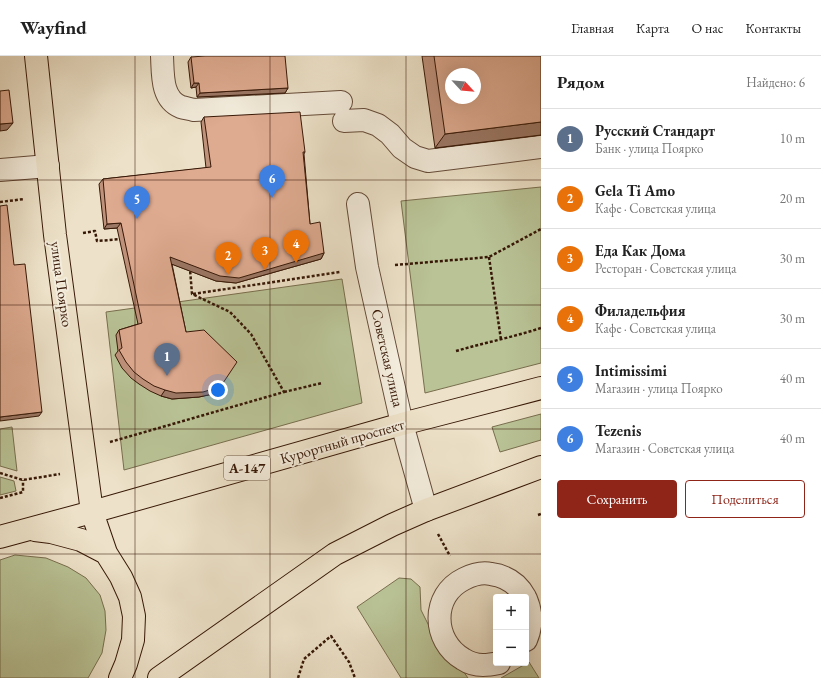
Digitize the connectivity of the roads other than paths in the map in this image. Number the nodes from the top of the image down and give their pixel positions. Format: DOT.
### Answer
graph roads {
  1 [pos="36,56"];
  2 [pos="162,56"];
  3 [pos="541,147"];
  4 [pos="48,166"];
  5 [pos="0,170"];
  6 [pos="358,204"];
  7 [pos="541,388"];
  8 [pos="402,424"];
  9 [pos="541,467"];
  10 [pos="426,510"];
  11 [pos="92,512"];
  12 [pos="28,529"];
  13 [pos="0,537"];
  14 [pos="106,554"];
  15 [pos="523,594"];
  16 [pos="529,607"];
  17 [pos="529,631"];
  18 [pos="541,649"];
  19 [pos="493,664"];
  20 [pos="470,669"];
  21 [pos="120,678"];
  22 [pos="159,678"];
  1 -- 4 [label="main road, улица Поярко"];
  2 -- 3 [label="street"];
  4 -- 5 [label="street"];
  4 -- 11 [label="main road, улица Поярко"];
  6 -- 8 [label="street, Советская улица"];
  7 -- 8 [label="main road, Курортный проспект / А-147"];
  8 -- 10 [label="street, Советская улица"];
  8 -- 11 [label="main road, Курортный проспект / А-147"];
  9 -- 10 [label="main road"];
  10 -- 22 [label="main road"];
  11 -- 12 [label="main road, Курортный проспект / А-147"];
  11 -- 14 [label="main road, А-147"];
  12 -- 13 [label="main road, Курортный проспект / А-147"];
  12 -- 14 [label="main road, Курортный проспект / А-147"];
  14 -- 21 [label="main road, Курортный проспект / А-147"];
  15 -- 20 [label="street"];
  16 -- 17 [label="street"];
  17 -- 18 [label="street"];
  19 -- 20 [label="street"];
}
